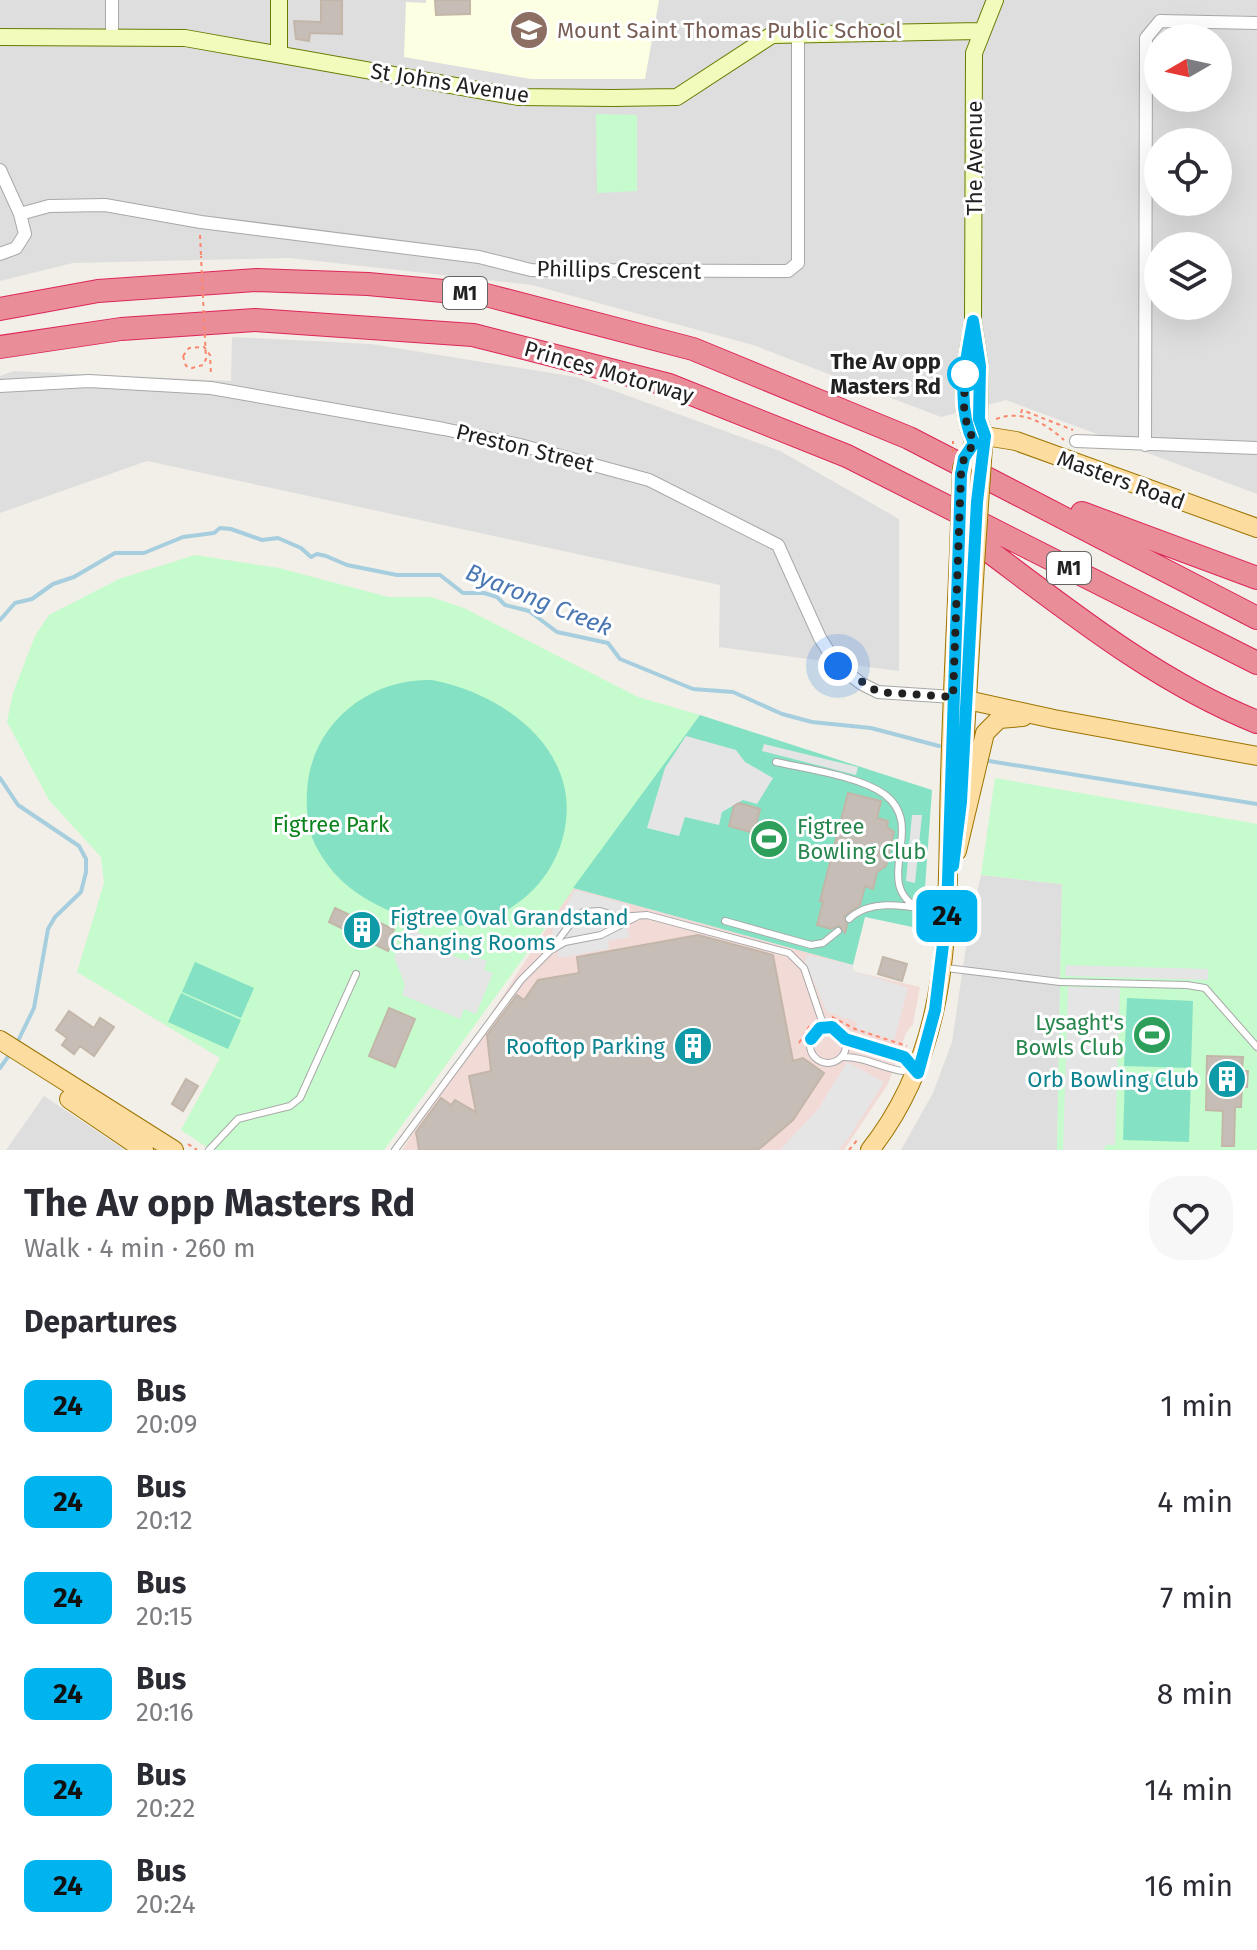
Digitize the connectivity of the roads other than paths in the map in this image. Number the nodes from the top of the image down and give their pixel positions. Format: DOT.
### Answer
graph roads {
  1 [pos="112,0"];
  2 [pos="279,0"];
  3 [pos="995,0"];
  4 [pos="1257,23"];
  5 [pos="979,31"];
  6 [pos="798,32"];
  7 [pos="112,36"];
  8 [pos="0,37"];
  9 [pos="279,54"];
  10 [pos="0,170"];
  11 [pos="20,214"];
  12 [pos="0,254"];
  13 [pos="0,309"];
  14 [pos="27,343"];
  15 [pos="0,347"];
  16 [pos="0,353"];
  17 [pos="0,386"];
  18 [pos="1080,437"];
  19 [pos="909,438"];
  20 [pos="979,439"];
  21 [pos="1145,445"];
  22 [pos="1257,448"];
  23 [pos="882,472"];
  24 [pos="1257,528"];
  25 [pos="1257,578"];
  26 [pos="1257,618"];
  27 [pos="1257,663"];
  28 [pos="960,698"];
  29 [pos="1054,719"];
  30 [pos="1257,722"];
  31 [pos="1257,756"];
  32 [pos="776,762"];
  33 [pos="949,887"];
  34 [pos="920,909"];
  35 [pos="947,912"];
  36 [pos="639,915"];
  37 [pos="849,919"];
  38 [pos="725,921"];
  39 [pos="838,931"];
  40 [pos="550,951"];
  41 [pos="942,968"];
  42 [pos="356,974"];
  43 [pos="824,1027"];
  44 [pos="845,1039"];
  45 [pos="1,1045"];
  46 [pos="1257,1047"];
  47 [pos="842,1057"];
  48 [pos="26,1064"];
  49 [pos="918,1073"];
  50 [pos="144,1150"];
  51 [pos="174,1150"];
  52 [pos="209,1150"];
  53 [pos="395,1150"];
  54 [pos="870,1150"];
  1 -- 7 [label="street"];
  2 -- 9 [label="street"];
  3 -- 5 [label="street, The Avenue"];
  4 -- 21 [label="street"];
  5 -- 6 [label="street, St Johns Avenue"];
  5 -- 20 [label="street, The Avenue"];
  6 -- 9 [label="street, St Johns Avenue"];
  6 -- 11 [label="street, Phillips Crescent"];
  7 -- 8 [label="street, St Johns Avenue"];
  7 -- 9 [label="street, St Johns Avenue"];
  10 -- 11 [label="street"];
  11 -- 12 [label="street"];
  13 -- 19 [label="highway, Princes Motorway / M1"];
  14 -- 15 [label="highway, Princes Motorway / M1"];
  14 -- 16 [label="highway"];
  14 -- 23 [label="highway, Princes Motorway / M1"];
  17 -- 28 [label="street, Preston Street"];
  18 -- 21 [label="street"];
  19 -- 25 [label="highway"];
  19 -- 26 [label="highway, Princes Motorway / M1"];
  20 -- 24 [label="main road, Masters Road"];
  20 -- 28 [label="main road, The Avenue, bridge"];
  21 -- 22 [label="street"];
  23 -- 27 [label="highway, Princes Motorway / M1"];
  23 -- 30 [label="highway"];
  28 -- 29 [label="main road"];
  28 -- 33 [label="main road, The Avenue"];
  29 -- 31 [label="main road"];
  29 -- 33 [label="main road"];
  32 -- 34 [label="lane"];
  33 -- 35 [label="main road, The Avenue"];
  34 -- 35 [label="lane"];
  34 -- 37 [label="lane"];
  35 -- 41 [label="main road, The Avenue"];
  36 -- 40 [label="lane"];
  36 -- 40 [label="lane"];
  36 -- 43 [label="lane"];
  38 -- 39 [label="lane"];
  40 -- 53 [label="lane"];
  41 -- 46 [label="lane"];
  41 -- 49 [label="main road, The Avenue"];
  42 -- 52 [label="lane"];
  43 -- 44 [label="lane"];
  43 -- 47 [label="lane"];
  44 -- 47 [label="lane"];
  44 -- 49 [label="lane"];
  45 -- 48 [label="main road"];
  47 -- 49 [label="lane"];
  48 -- 50 [label="main road"];
  48 -- 51 [label="main road"];
  49 -- 54 [label="main road, The Avenue"];
}
